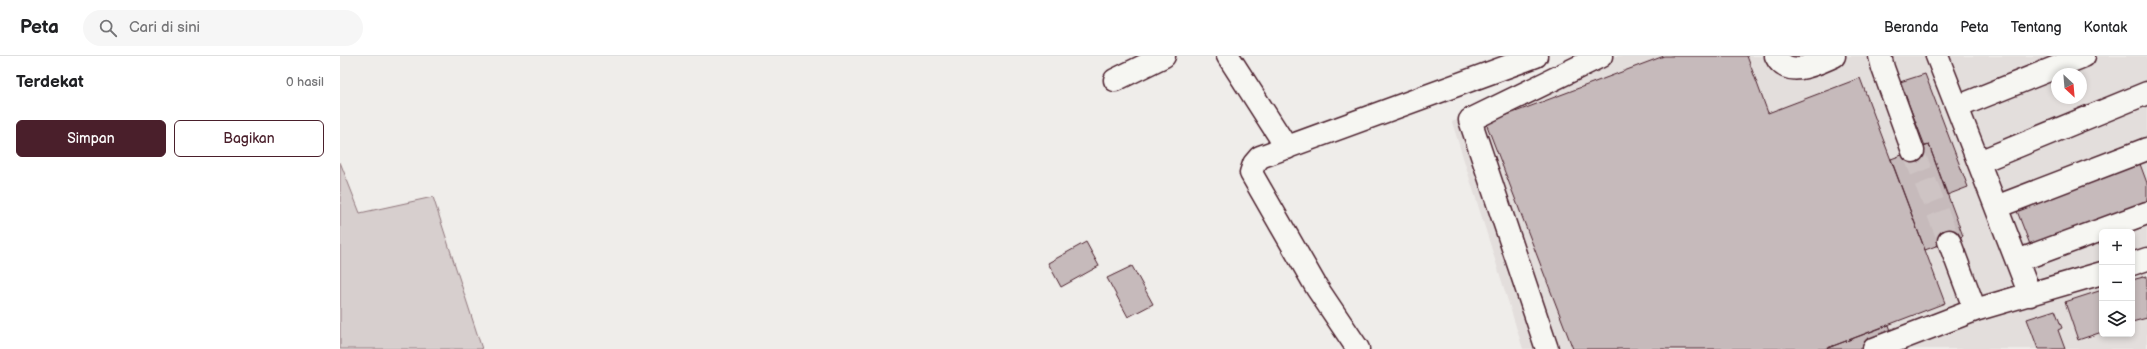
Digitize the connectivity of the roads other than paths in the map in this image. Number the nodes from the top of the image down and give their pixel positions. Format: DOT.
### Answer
graph roads {
  1 [pos="1164,56"];
  2 [pos="1228,56"];
  3 [pos="1601,56"];
  4 [pos="1776,56"];
  5 [pos="1834,56"];
  6 [pos="1880,56"];
  7 [pos="1937,56"];
  8 [pos="2084,56"];
  9 [pos="1532,57"];
  10 [pos="1115,80"];
  11 [pos="2147,94"];
  12 [pos="1957,107"];
  13 [pos="1288,148"];
  14 [pos="2147,149"];
  15 [pos="1913,151"];
  16 [pos="1979,162"];
  17 [pos="1996,207"];
  18 [pos="2147,213"];
  19 [pos="1949,241"];
  20 [pos="2147,259"];
  21 [pos="2017,261"];
  22 [pos="2135,263"];
  23 [pos="2099,274"];
  24 [pos="2030,295"];
  25 [pos="1975,310"];
  26 [pos="1358,349"];
  27 [pos="1547,349"];
  28 [pos="1874,349"];
  1 -- 10 [label="street"];
  2 -- 13 [label="street"];
  3 -- 27 [label="street"];
  4 -- 5 [label="street"];
  6 -- 15 [label="street"];
  7 -- 12 [label="street"];
  8 -- 12 [label="street"];
  9 -- 13 [label="street"];
  11 -- 16 [label="street"];
  12 -- 16 [label="street"];
  13 -- 26 [label="street"];
  14 -- 17 [label="street"];
  16 -- 17 [label="street"];
  17 -- 21 [label="street"];
  18 -- 21 [label="street"];
  19 -- 25 [label="street"];
  20 -- 22 [label="street"];
  21 -- 24 [label="street"];
  23 -- 24 [label="street"];
  24 -- 25 [label="street"];
  25 -- 28 [label="street"];
}
